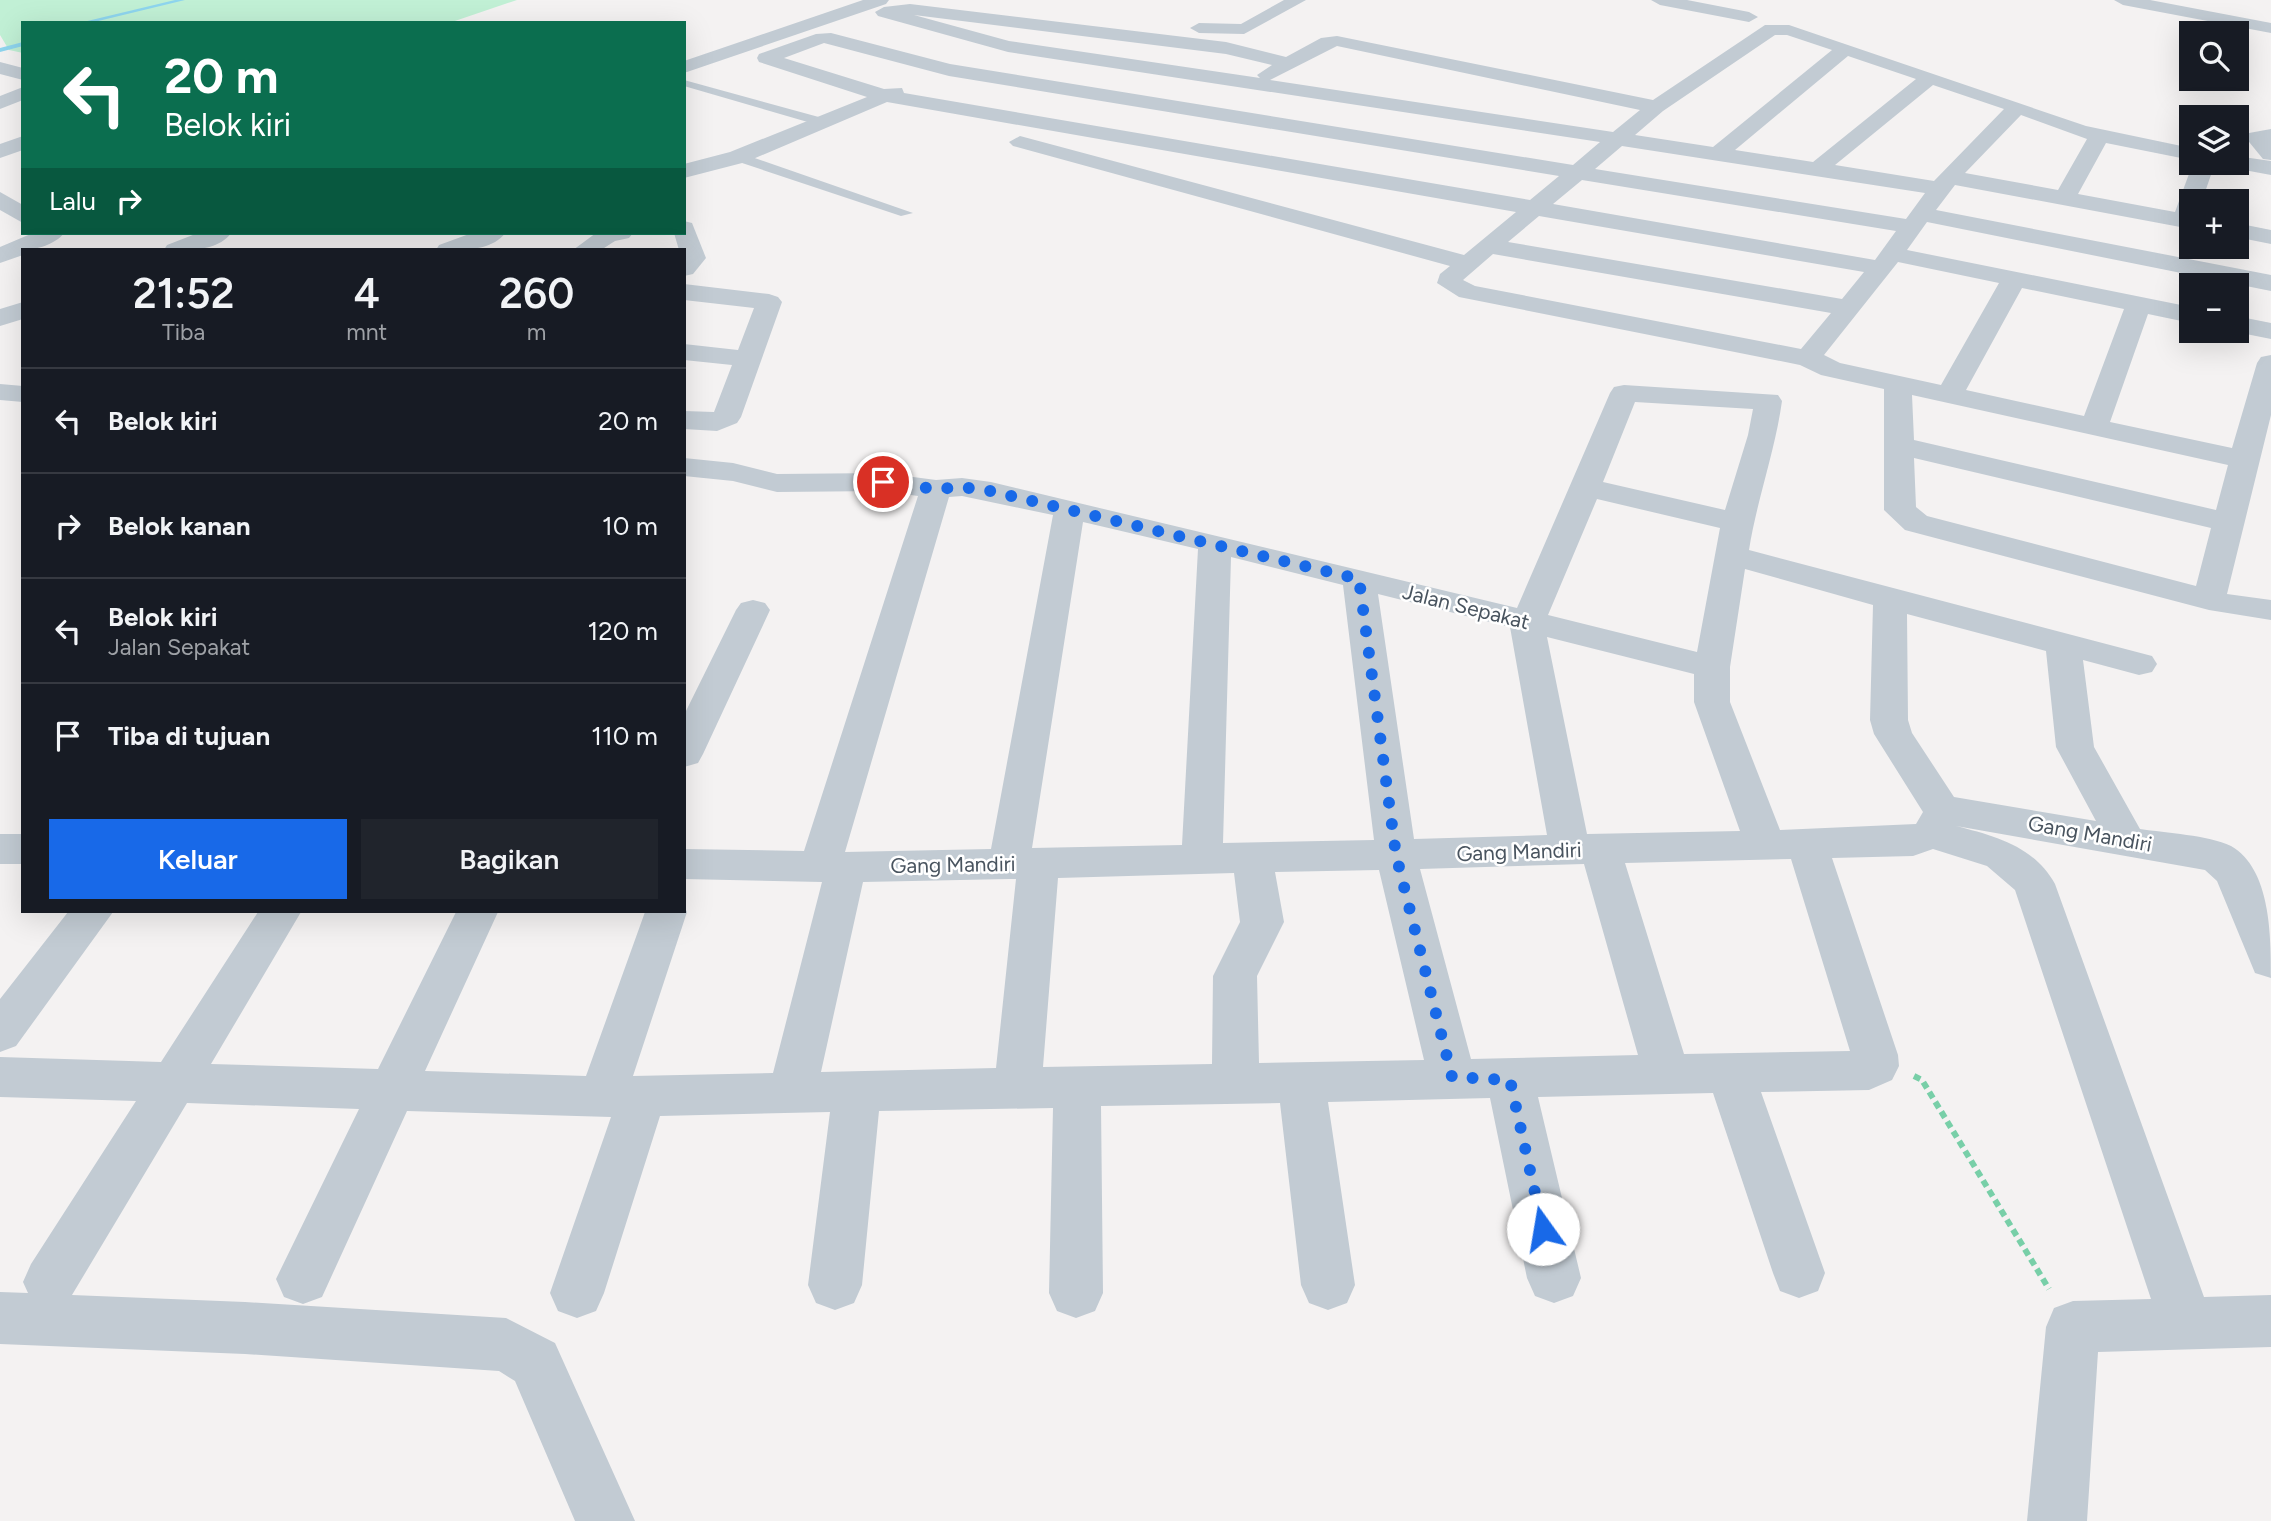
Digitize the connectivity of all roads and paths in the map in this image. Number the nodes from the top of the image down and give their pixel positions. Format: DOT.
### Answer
graph roads {
  1 [pos="880,0"];
  2 [pos="974,0"];
  3 [pos="1297,0"];
  4 [pos="1660,0"];
  5 [pos="2123,0"];
  6 [pos="1749,17"];
  7 [pos="1052,27"];
  8 [pos="2271,28"];
  9 [pos="1136,37"];
  10 [pos="1008,46"];
  11 [pos="1216,47"];
  12 [pos="1845,49"];
  13 [pos="1410,55"];
  14 [pos="1092,58"];
  15 [pos="1289,63"];
  16 [pos="0,68"];
  17 [pos="1387,69"];
  18 [pos="949,70"];
  19 [pos="1170,71"];
  20 [pos="1491,72"];
  21 [pos="21,73"];
  22 [pos="686,75"];
  23 [pos="1931,76"];
  24 [pos="1362,82"];
  25 [pos="1252,83"];
  26 [pos="1570,89"];
  27 [pos="21,94"];
  28 [pos="1338,96"];
  29 [pos="878,99"];
  30 [pos="0,103"];
  31 [pos="1656,107"];
  32 [pos="2018,107"];
  33 [pos="1424,109"];
  34 [pos="822,122"];
  35 [pos="1517,123"];
  36 [pos="2271,135"];
  37 [pos="2099,136"];
  38 [pos="1616,139"];
  39 [pos="21,143"];
  40 [pos="0,152"];
  41 [pos="2179,152"];
  42 [pos="1717,154"];
  43 [pos="2271,154"];
  44 [pos="738,156"];
  45 [pos="1234,156"];
  46 [pos="2249,164"];
  47 [pos="2271,168"];
  48 [pos="1817,169"];
  49 [pos="686,170"];
  50 [pos="1577,171"];
  51 [pos="1330,173"];
  52 [pos="1945,183"];
  53 [pos="1184,186"];
  54 [pos="1430,190"];
  55 [pos="2066,198"];
  56 [pos="1409,205"];
  57 [pos="1532,208"];
  58 [pos="1275,211"];
  59 [pos="906,213"];
  60 [pos="2179,219"];
  61 [pos="1388,220"];
  62 [pos="1917,220"];
  63 [pos="2249,233"];
  64 [pos="686,234"];
  65 [pos="214,235"];
  66 [pos="488,235"];
  67 [pos="604,235"];
  68 [pos="1367,236"];
  69 [pos="2271,237"];
  70 [pos="51,238"];
  71 [pos="1487,246"];
  72 [pos="23,248"];
  73 [pos="181,248"];
  74 [pos="453,248"];
  75 [pos="588,248"];
  76 [pos="21,249"];
  77 [pos="0,256"];
  78 [pos="1887,261"];
  79 [pos="1467,263"];
  80 [pos="686,267"];
  81 [pos="2014,279"];
  82 [pos="2271,283"];
  83 [pos="686,292"];
  84 [pos="2139,304"];
  85 [pos="1849,307"];
  86 [pos="21,311"];
  87 [pos="2179,312"];
  88 [pos="0,318"];
  89 [pos="2249,327"];
  90 [pos="2271,331"];
  91 [pos="686,352"];
  92 [pos="1808,358"];
  93 [pos="748,359"];
  94 [pos="2271,363"];
  95 [pos="1898,384"];
  96 [pos="0,391"];
  97 [pos="21,394"];
  98 [pos="1949,395"];
  99 [pos="686,420"];
  100 [pos="2094,427"];
  101 [pos="1899,446"];
  102 [pos="2244,460"];
  103 [pos="686,467"];
  104 [pos="1586,487"];
  105 [pos="936,489"];
  106 [pos="1069,511"];
  107 [pos="2228,522"];
  108 [pos="1734,538"];
  109 [pos="1215,543"];
  110 [pos="1359,579"];
  111 [pos="1890,599"];
  112 [pos="2209,600"];
  113 [pos="753,610"];
  114 [pos="2271,610"];
  115 [pos="1527,623"];
  116 [pos="2063,644"];
  117 [pos="2139,664"];
  118 [pos="1712,667"];
  119 [pos="686,750"];
  120 [pos="1937,823"];
  121 [pos="2127,841"];
  122 [pos="1787,845"];
  123 [pos="0,849"];
  124 [pos="21,849"];
  125 [pos="1585,850"];
  126 [pos="1396,855"];
  127 [pos="1252,858"];
  128 [pos="1202,860"];
  129 [pos="686,864"];
  130 [pos="1023,864"];
  131 [pos="833,866"];
  132 [pos="91,913"];
  133 [pos="278,913"];
  134 [pos="477,913"];
  135 [pos="666,913"];
  136 [pos="2271,961"];
  137 [pos="0,1034"];
  138 [pos="1875,1066"];
  139 [pos="1667,1072"];
  140 [pos="1730,1073"];
  141 [pos="0,1077"];
  142 [pos="1452,1077"];
  143 [pos="1510,1080"];
  144 [pos="1301,1081"];
  145 [pos="1236,1082"];
  146 [pos="173,1084"];
  147 [pos="1077,1086"];
  148 [pos="1018,1087"];
  149 [pos="392,1089"];
  150 [pos="857,1092"];
  151 [pos="792,1093"];
  152 [pos="622,1097"];
  153 [pos="1799,1273"];
  154 [pos="1554,1278"];
  155 [pos="303,1279"];
  156 [pos="50,1282"];
  157 [pos="835,1285"];
  158 [pos="1328,1285"];
  159 [pos="577,1293"];
  160 [pos="1076,1293"];
  161 [pos="0,1318"];
  162 [pos="2271,1321"];
  163 [pos="2186,1322"];
  164 [pos="2073,1327"];
  165 [pos="605,1521"];
  166 [pos="2057,1521"];
  1 -- 22 [label="street"];
  2 -- 3 [label="street"];
  4 -- 6 [label="street"];
  5 -- 8 [label="street"];
  7 -- 9 [label="street"];
  7 -- 10 [label="street"];
  7 -- 10 [label="street"];
  9 -- 11 [label="street"];
  9 -- 14 [label="street"];
  10 -- 14 [label="street"];
  10 -- 18 [label="street"];
  11 -- 15 [label="street"];
  11 -- 19 [label="street"];
  12 -- 23 [label="street"];
  12 -- 31 [label="street"];
  12 -- 42 [label="street"];
  13 -- 15 [label="street"];
  13 -- 17 [label="street"];
  13 -- 20 [label="street"];
  14 -- 19 [label="street"];
  15 -- 25 [label="street"];
  16 -- 21 [label="street"];
  18 -- 29 [label="street"];
  18 -- 29 [label="street"];
  18 -- 50 [label="street"];
  19 -- 25 [label="street"];
  20 -- 26 [label="street"];
  20 -- 33 [label="street"];
  22 -- 34 [label="lane"];
  23 -- 32 [label="street"];
  23 -- 48 [label="street"];
  24 -- 28 [label="street"];
  25 -- 28 [label="street"];
  26 -- 31 [label="street"];
  26 -- 35 [label="street"];
  27 -- 30 [label="street"];
  28 -- 33 [label="street"];
  29 -- 34 [label="street"];
  29 -- 45 [label="street"];
  29 -- 53 [label="street"];
  31 -- 38 [label="street"];
  32 -- 37 [label="street"];
  32 -- 52 [label="street"];
  33 -- 35 [label="street"];
  34 -- 44 [label="street"];
  35 -- 38 [label="street"];
  36 -- 43 [label="street"];
  37 -- 41 [label="street"];
  37 -- 55 [label="street"];
  38 -- 42 [label="street"];
  38 -- 50 [label="street"];
  39 -- 40 [label="street"];
  42 -- 48 [label="street"];
  44 -- 49 [label="street"];
  44 -- 59 [label="lane"];
  45 -- 51 [label="street"];
  45 -- 53 [label="street"];
  46 -- 47 [label="street"];
  48 -- 52 [label="street"];
  50 -- 57 [label="street"];
  50 -- 62 [label="street"];
  51 -- 54 [label="street"];
  51 -- 58 [label="street"];
  52 -- 55 [label="street"];
  52 -- 62 [label="street"];
  53 -- 58 [label="street"];
  54 -- 56 [label="street"];
  54 -- 57 [label="street"];
  55 -- 60 [label="street"];
  57 -- 71 [label="street"];
  57 -- 78 [label="street"];
  58 -- 68 [label="street"];
  61 -- 68 [label="street"];
  62 -- 78 [label="street"];
  62 -- 82 [label="street"];
  63 -- 69 [label="street"];
  64 -- 80 [label="street"];
  65 -- 73 [label="street"];
  66 -- 74 [label="street"];
  67 -- 75 [label="street"];
  68 -- 79 [label="street"];
  70 -- 72 [label="street"];
  71 -- 79 [label="street"];
  71 -- 85 [label="street"];
  76 -- 77 [label="street"];
  78 -- 81 [label="street"];
  78 -- 85 [label="street"];
  79 -- 92 [label="street"];
  81 -- 84 [label="street"];
  81 -- 98 [label="street"];
  83 -- 93 [label="street"];
  84 -- 87 [label="street"];
  84 -- 100 [label="street"];
  85 -- 92 [label="street"];
  86 -- 88 [label="street"];
  89 -- 90 [label="street"];
  91 -- 93 [label="street"];
  92 -- 95 [label="street"];
  93 -- 99 [label="street"];
  94 -- 102 [label="street"];
  95 -- 98 [label="street"];
  95 -- 101 [label="street"];
  96 -- 97 [label="street"];
  98 -- 100 [label="street"];
  100 -- 102 [label="street"];
  101 -- 107 [label="street"];
  101 -- 112 [label="street"];
  102 -- 107 [label="street"];
  103 -- 105 [label="street, Jalan Sepakat"];
  104 -- 108 [label="street"];
  104 -- 108 [label="street"];
  104 -- 115 [label="street"];
  105 -- 106 [label="street, Jalan Sepakat"];
  105 -- 131 [label="street"];
  106 -- 109 [label="street, Jalan Sepakat"];
  106 -- 130 [label="street"];
  107 -- 112 [label="street"];
  108 -- 111 [label="street"];
  108 -- 118 [label="street"];
  109 -- 110 [label="street, Jalan Sepakat"];
  109 -- 128 [label="street"];
  110 -- 115 [label="street, Jalan Sepakat"];
  110 -- 126 [label="street"];
  111 -- 116 [label="street"];
  111 -- 120 [label="street"];
  112 -- 114 [label="street"];
  113 -- 119 [label="street"];
  115 -- 118 [label="street, Jalan Sepakat"];
  115 -- 125 [label="street"];
  116 -- 117 [label="street"];
  116 -- 121 [label="street"];
  118 -- 122 [label="street"];
  120 -- 121 [label="street, Gang Mandiri"];
  120 -- 122 [label="street, Gang Mandiri"];
  120 -- 163 [label="street"];
  121 -- 136 [label="street, Gang Mandiri"];
  122 -- 125 [label="street, Gang Mandiri"];
  122 -- 138 [label="street"];
  123 -- 124 [label="street"];
  125 -- 126 [label="street, Gang Mandiri"];
  125 -- 139 [label="street"];
  126 -- 127 [label="street, Gang Mandiri"];
  126 -- 142 [label="street"];
  127 -- 128 [label="street, Gang Mandiri"];
  127 -- 145 [label="street"];
  128 -- 130 [label="street, Gang Mandiri"];
  129 -- 131 [label="street, Gang Mandiri"];
  130 -- 131 [label="street, Gang Mandiri"];
  130 -- 148 [label="street"];
  131 -- 151 [label="street"];
  132 -- 137 [label="street"];
  133 -- 146 [label="street"];
  134 -- 149 [label="street"];
  135 -- 152 [label="street"];
  138 -- 140 [label="street"];
  138 -- 164 [label="path"];
  139 -- 140 [label="street"];
  139 -- 143 [label="street"];
  140 -- 153 [label="street"];
  141 -- 146 [label="street"];
  142 -- 143 [label="street"];
  142 -- 144 [label="street"];
  143 -- 154 [label="street"];
  144 -- 145 [label="street"];
  144 -- 158 [label="street"];
  145 -- 147 [label="street"];
  146 -- 149 [label="street"];
  146 -- 156 [label="street"];
  147 -- 148 [label="street"];
  147 -- 160 [label="street"];
  148 -- 150 [label="street"];
  149 -- 152 [label="street"];
  149 -- 155 [label="street"];
  150 -- 151 [label="street"];
  150 -- 157 [label="street"];
  151 -- 152 [label="street"];
  152 -- 159 [label="street"];
  161 -- 165 [label="street"];
  162 -- 163 [label="street"];
  163 -- 164 [label="street"];
  164 -- 166 [label="street"];
}
